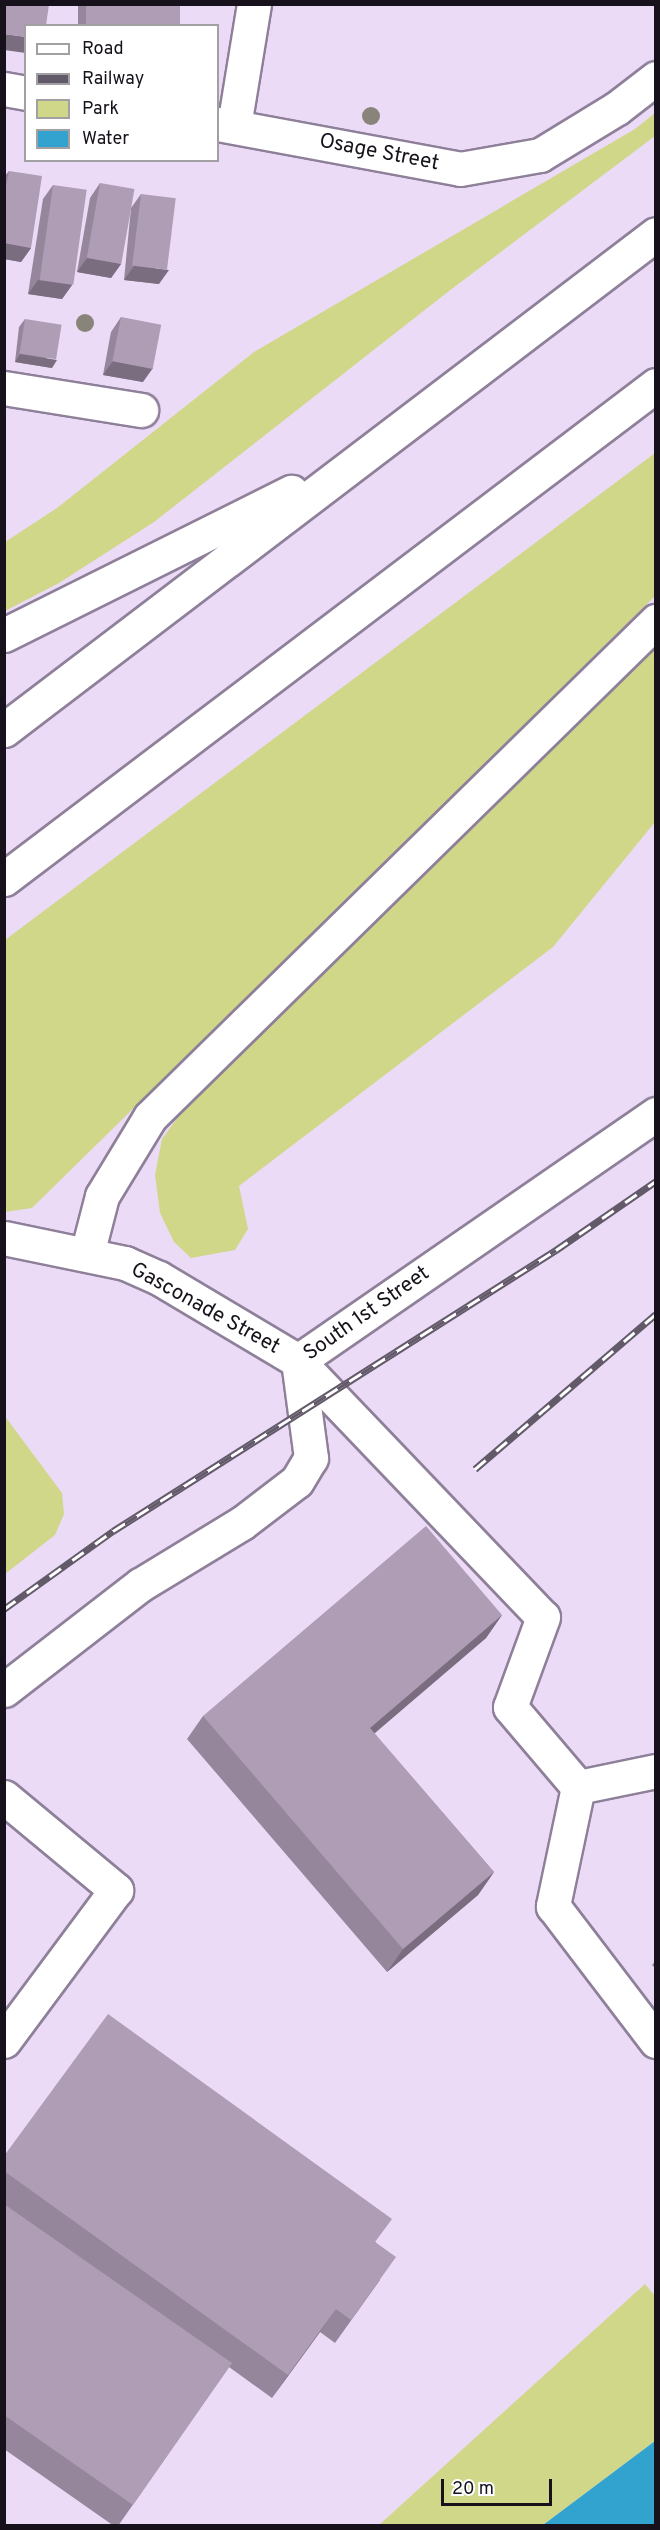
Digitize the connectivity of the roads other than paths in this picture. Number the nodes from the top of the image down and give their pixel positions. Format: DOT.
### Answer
graph roads {
  1 [pos="254,4"];
  2 [pos="656,78"];
  3 [pos="4,89"];
  4 [pos="24,93"];
  5 [pos="226,125"];
  6 [pos="656,234"];
  7 [pos="656,385"];
  8 [pos="4,388"];
  9 [pos="141,410"];
  10 [pos="360,458"];
  11 [pos="656,621"];
  12 [pos="4,635"];
  13 [pos="4,729"];
  14 [pos="4,879"];
  15 [pos="656,1114"];
  16 [pos="4,1238"];
  17 [pos="87,1254"];
  18 [pos="298,1361"];
  19 [pos="4,1690"];
  20 [pos="656,1771"];
  21 [pos="578,1787"];
  22 [pos="4,1797"];
  23 [pos="4,2041"];
  24 [pos="656,2041"];
  1 -- 5 [label="main road"];
  2 -- 5 [label="main road, Osage Street"];
  3 -- 4 [label="main road"];
  6 -- 10 [label="main road"];
  7 -- 14 [label="main road"];
  8 -- 9 [label="main road"];
  10 -- 12 [label="main road"];
  10 -- 13 [label="main road"];
  11 -- 17 [label="main road"];
  15 -- 18 [label="main road, South 1st Street"];
  16 -- 17 [label="main road, Gasconade Street"];
  17 -- 18 [label="main road, Gasconade Street"];
  18 -- 19 [label="main road, South 1st Street"];
  18 -- 21 [label="main road, Gasconade Street"];
  20 -- 21 [label="main road"];
  21 -- 24 [label="main road"];
  22 -- 23 [label="main road"];
}
